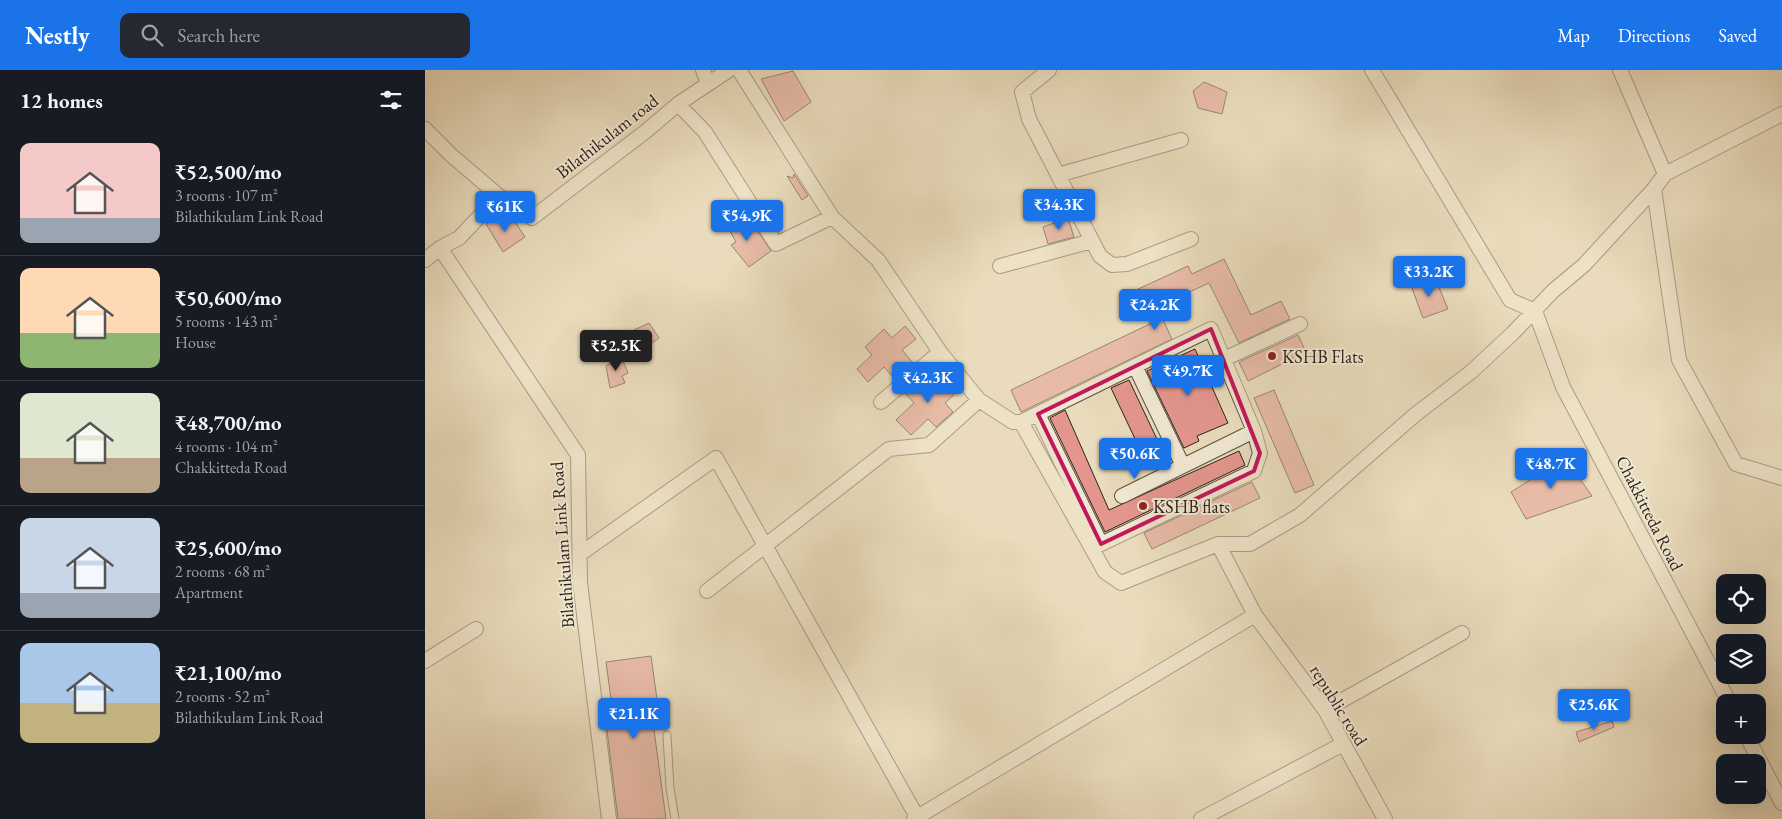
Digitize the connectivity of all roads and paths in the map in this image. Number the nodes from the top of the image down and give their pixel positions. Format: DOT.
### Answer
graph roads {
  1 [pos="703,70"];
  2 [pos="729,70"];
  3 [pos="739,70"];
  4 [pos="1049,70"];
  5 [pos="1372,70"];
  6 [pos="1620,70"];
  7 [pos="708,84"];
  8 [pos="678,104"];
  9 [pos="1782,114"];
  10 [pos="425,129"];
  11 [pos="1181,140"];
  12 [pos="1665,174"];
  13 [pos="1058,175"];
  14 [pos="1654,189"];
  15 [pos="499,196"];
  16 [pos="833,217"];
  17 [pos="1191,238"];
  18 [pos="1092,240"];
  19 [pos="439,248"];
  20 [pos="425,260"];
  21 [pos="1000,266"];
  22 [pos="1535,311"];
  23 [pos="1300,324"];
  24 [pos="940,352"];
  25 [pos="1224,359"];
  26 [pos="1135,366"];
  27 [pos="979,400"];
  28 [pos="881,402"];
  29 [pos="1038,414"];
  30 [pos="1021,422"];
  31 [pos="1254,431"];
  32 [pos="1183,466"];
  33 [pos="1782,478"];
  34 [pos="1122,496"];
  35 [pos="1218,544"];
  36 [pos="765,547"];
  37 [pos="580,554"];
  38 [pos="707,591"];
  39 [pos="1255,615"];
  40 [pos="476,629"];
  41 [pos="1463,632"];
  42 [pos="425,661"];
  43 [pos="1725,694"];
  44 [pos="1325,710"];
  45 [pos="667,735"];
  46 [pos="1343,744"];
  47 [pos="1751,744"];
  48 [pos="1782,803"];
  49 [pos="916,818"];
  50 [pos="609,819"];
  51 [pos="675,819"];
  52 [pos="1201,819"];
  53 [pos="1385,819"];
  1 -- 7 [label="street"];
  2 -- 7 [label="street, Bilathikulam road"];
  3 -- 16 [label="street"];
  4 -- 13 [label="street"];
  5 -- 22 [label="street"];
  6 -- 12 [label="street"];
  7 -- 8 [label="street, Bilathikulam road"];
  8 -- 15 [label="street, Bilathikulam road"];
  8 -- 16 [label="street"];
  9 -- 12 [label="street"];
  10 -- 15 [label="street"];
  11 -- 13 [label="street"];
  12 -- 14 [label="street"];
  13 -- 18 [label="street"];
  14 -- 22 [label="street"];
  14 -- 33 [label="street"];
  15 -- 19 [label="street"];
  16 -- 24 [label="street"];
  17 -- 18 [label="street"];
  18 -- 21 [label="street"];
  19 -- 20 [label="street"];
  19 -- 37 [label="street, Bilathikulam Link Road"];
  22 -- 35 [label="street"];
  22 -- 43 [label="street, Chakkitteda Road"];
  23 -- 25 [label="street"];
  24 -- 27 [label="street"];
  24 -- 28 [label="street"];
  25 -- 26 [label="street"];
  25 -- 31 [label="street"];
  26 -- 29 [label="street"];
  26 -- 32 [label="street"];
  27 -- 30 [label="street"];
  27 -- 36 [label="street"];
  29 -- 30 [label="street"];
  29 -- 31 [label="street"];
  30 -- 35 [label="street"];
  31 -- 32 [label="street"];
  32 -- 34 [label="street"];
  35 -- 39 [label="street, republic road"];
  36 -- 37 [label="street"];
  36 -- 38 [label="street"];
  36 -- 49 [label="street"];
  37 -- 50 [label="street, Bilathikulam Link Road"];
  39 -- 44 [label="street, republic road"];
  39 -- 49 [label="street"];
  40 -- 42 [label="street"];
  41 -- 44 [label="street"];
  44 -- 46 [label="street, republic road"];
  45 -- 51 [label="lane"];
  46 -- 52 [label="street"];
  46 -- 53 [label="street, republic road"];
  47 -- 48 [label="street"];
}
